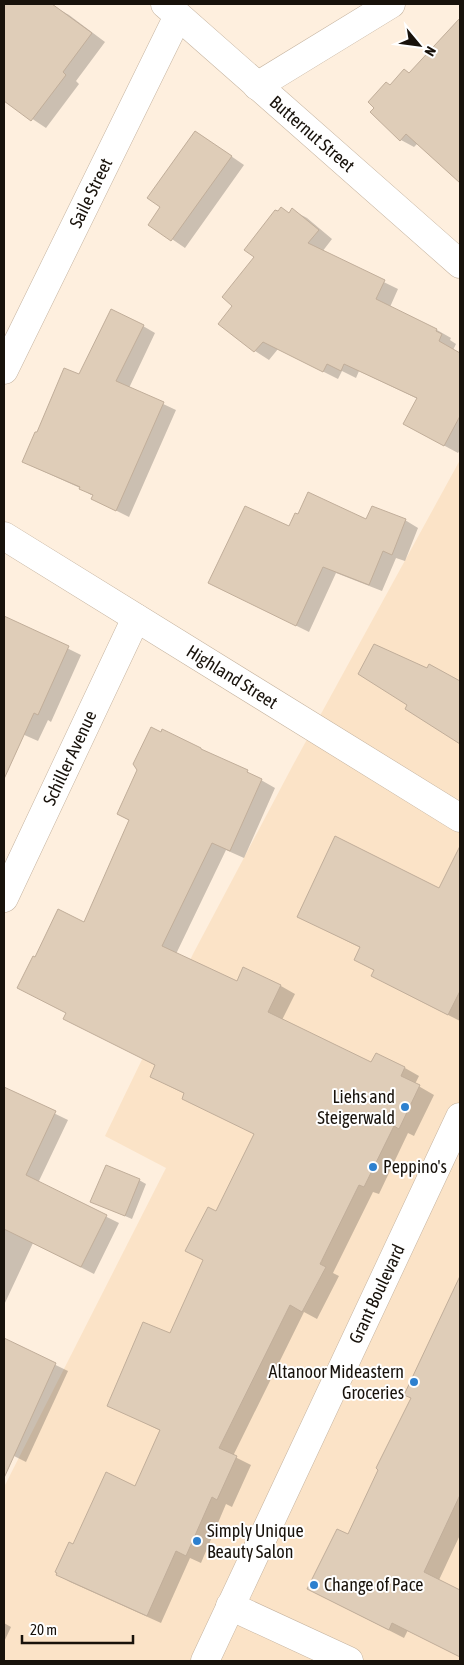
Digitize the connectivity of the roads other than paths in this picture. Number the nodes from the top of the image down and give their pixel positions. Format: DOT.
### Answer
graph roads {
  1 [pos="391,4"];
  2 [pos="171,10"];
  3 [pos="257,86"];
  4 [pos="460,264"];
  5 [pos="4,370"];
  6 [pos="4,536"];
  7 [pos="136,618"];
  8 [pos="460,818"];
  9 [pos="4,898"];
  10 [pos="460,1117"];
  11 [pos="454,1147"];
  12 [pos="230,1606"];
  13 [pos="205,1661"];
  14 [pos="349,1661"];
  1 -- 3 [label="street"];
  2 -- 3 [label="street, Butternut Street"];
  2 -- 5 [label="street, Saile Street"];
  3 -- 4 [label="street, Butternut Street"];
  6 -- 7 [label="street, Highland Street"];
  7 -- 8 [label="street, Highland Street"];
  7 -- 9 [label="street, Schiller Avenue"];
  10 -- 11 [label="street, Grant Boulevard"];
  11 -- 12 [label="street, Grant Boulevard"];
  12 -- 13 [label="street, Grant Boulevard"];
  12 -- 14 [label="street"];
}
